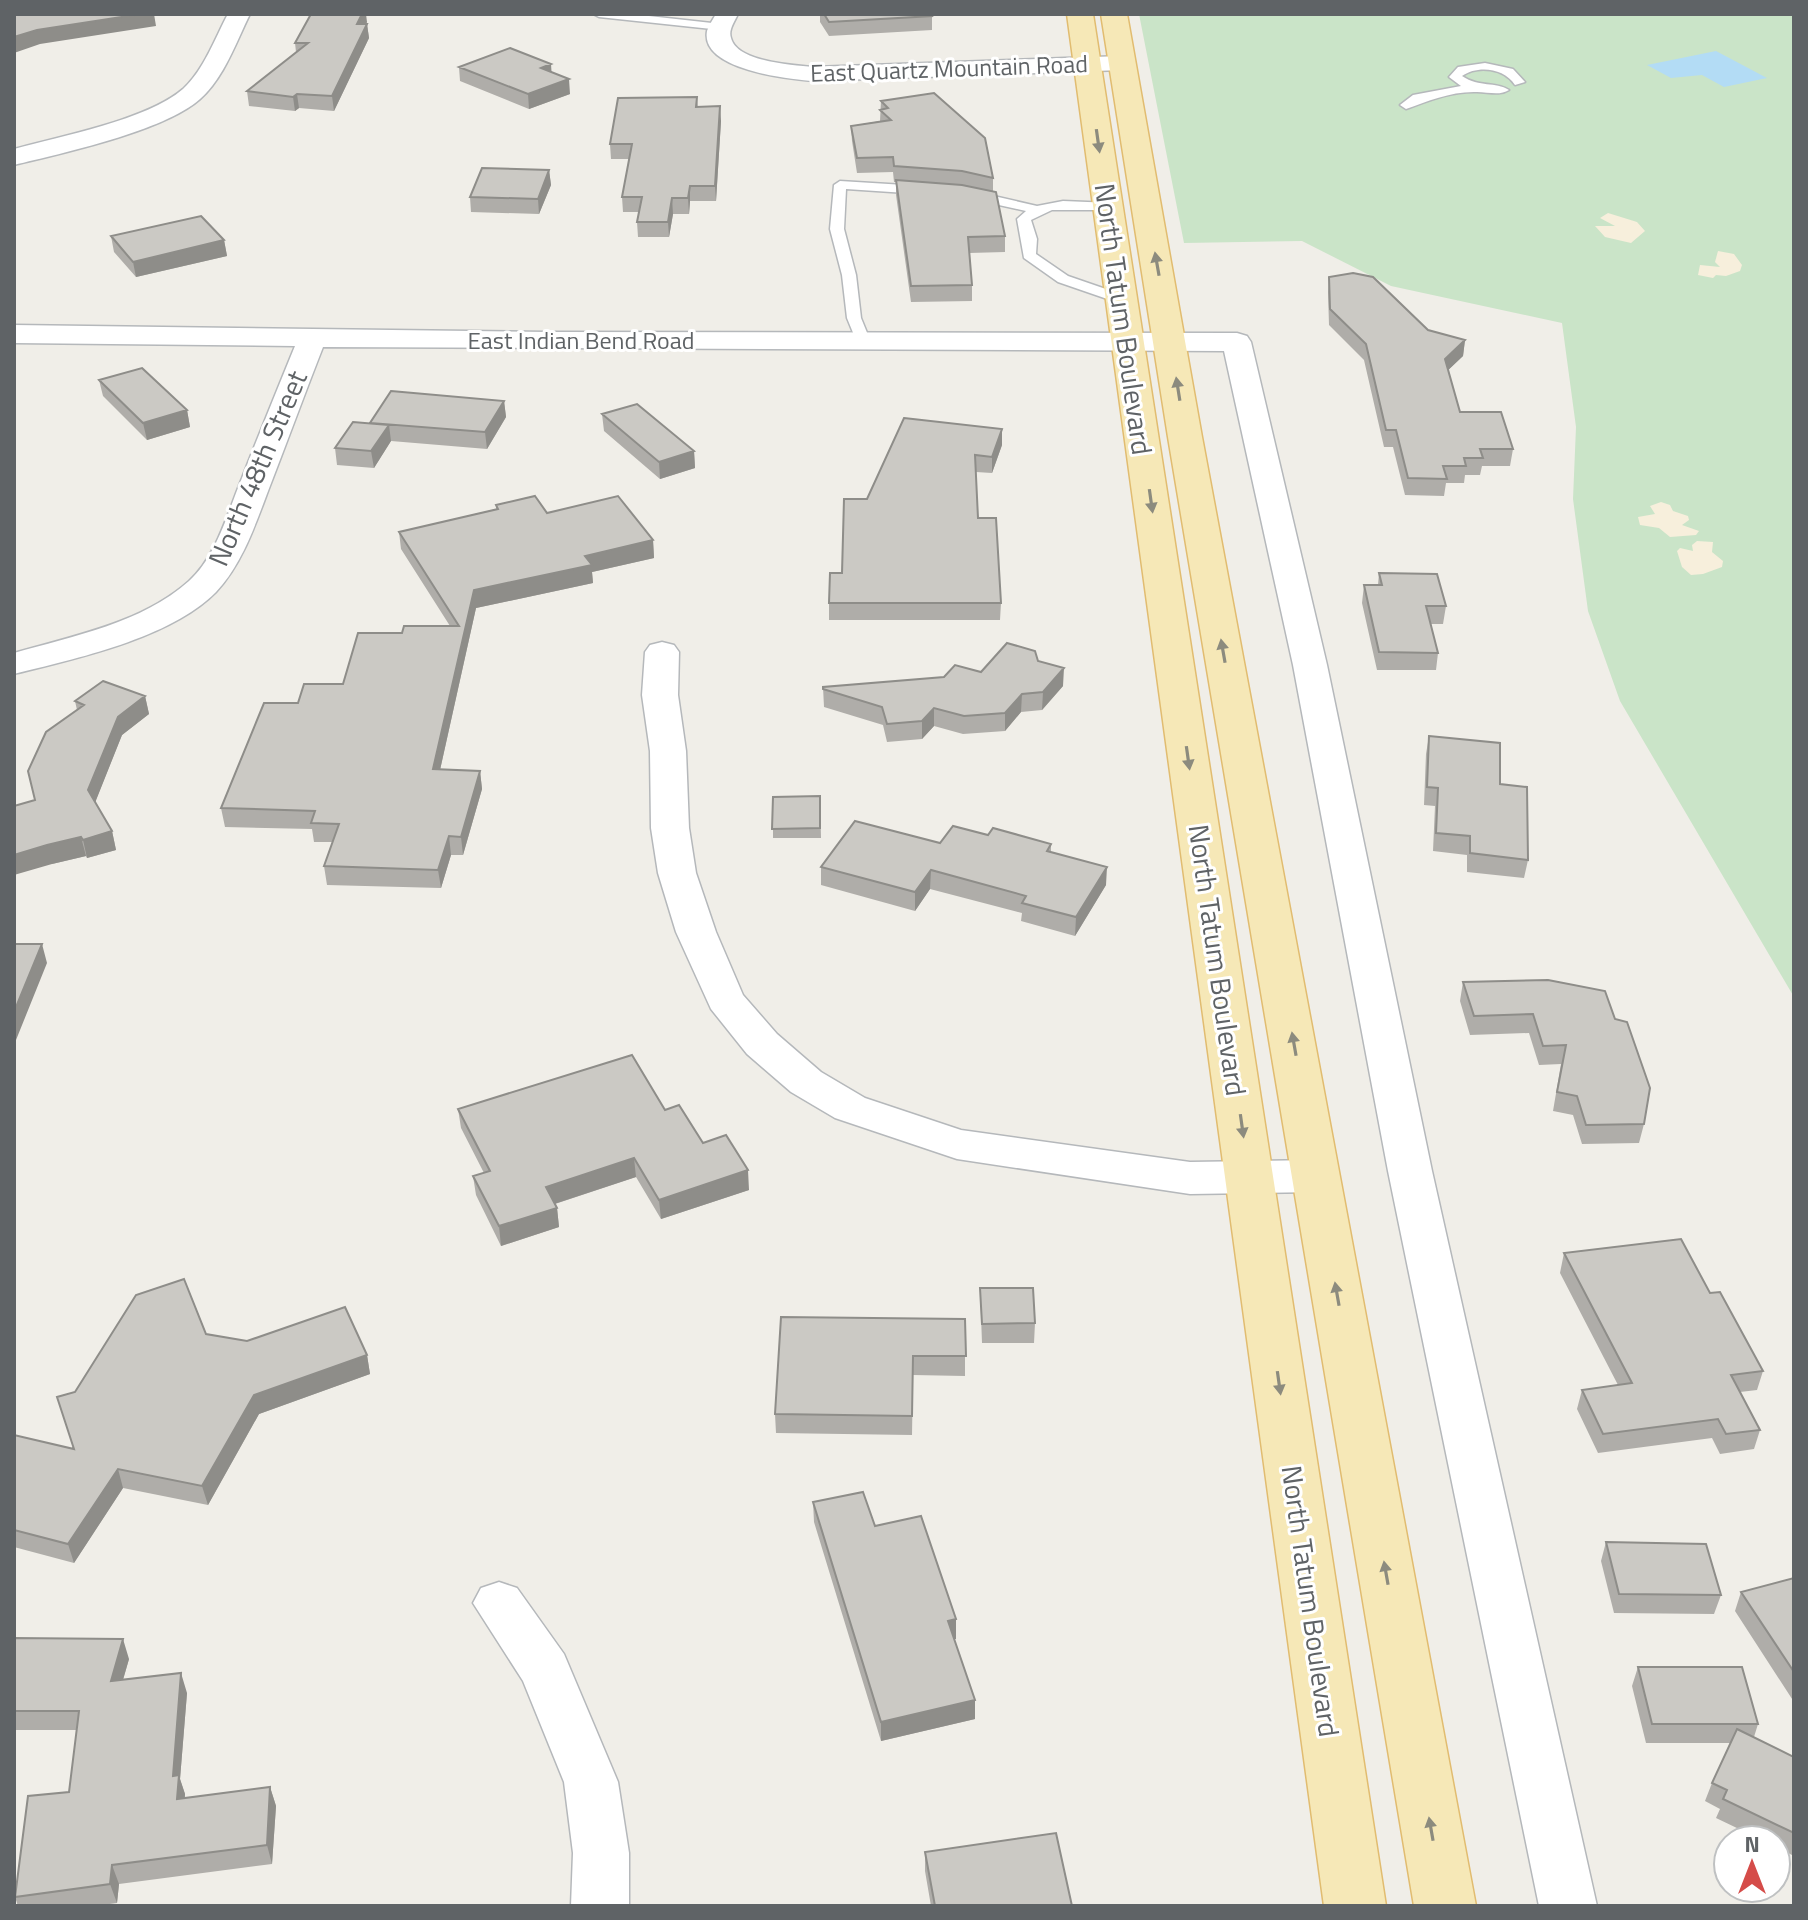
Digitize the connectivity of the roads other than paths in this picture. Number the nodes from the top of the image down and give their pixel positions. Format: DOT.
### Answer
graph roads {
  1 [pos="239,14"];
  2 [pos="599,14"];
  3 [pos="1080,14"];
  4 [pos="1114,14"];
  5 [pos="674,18"];
  6 [pos="724,20"];
  7 [pos="1450,60"];
  8 [pos="1122,63"];
  9 [pos="1087,64"];
  10 [pos="1462,70"];
  11 [pos="1519,82"];
  12 [pos="1472,88"];
  13 [pos="1503,90"];
  14 [pos="1406,105"];
  15 [pos="14,157"];
  16 [pos="931,191"];
  17 [pos="962,193"];
  18 [pos="1107,206"];
  19 [pos="1029,214"];
  20 [pos="1029,255"];
  21 [pos="1142,330"];
  22 [pos="14,334"];
  23 [pos="313,336"];
  24 [pos="863,340"];
  25 [pos="662,652"];
  26 [pos="14,664"];
  27 [pos="1317,1176"];
  28 [pos="1249,1177"];
  29 [pos="499,1603"];
  30 [pos="600,1906"];
  31 [pos="1355,1906"];
  32 [pos="1445,1906"];
  33 [pos="1568,1906"];
  1 -- 15 [label="street"];
  2 -- 5 [label="lane"];
  3 -- 9 [label="main road, North Tatum Boulevard"];
  4 -- 8 [label="main road, North Tatum Boulevard"];
  5 -- 6 [label="lane"];
  6 -- 9 [label="street, East Quartz Mountain Road"];
  7 -- 10 [label="lane"];
  8 -- 9 [label="street, East Quartz Mountain Road"];
  21 -- 8 [label="main road, North Tatum Boulevard, one-way"];
  9 -- 18 [label="main road, North Tatum Boulevard, one-way"];
  10 -- 11 [label="lane"];
  10 -- 12 [label="lane"];
  12 -- 13 [label="lane"];
  12 -- 14 [label="lane"];
  16 -- 24 [label="lane"];
  17 -- 19 [label="lane"];
  18 -- 19 [label="lane"];
  18 -- 21 [label="main road, North Tatum Boulevard"];
  19 -- 20 [label="lane"];
  19 -- 20 [label="lane"];
  20 -- 21 [label="lane"];
  21 -- 24 [label="street, East Indian Bend Road"];
  27 -- 21 [label="main road, North Tatum Boulevard, one-way"];
  21 -- 28 [label="main road, North Tatum Boulevard, one-way"];
  21 -- 33 [label="street, North Tatum Boulevard"];
  22 -- 23 [label="street, East Indian Bend Road"];
  23 -- 24 [label="street, East Indian Bend Road"];
  23 -- 26 [label="street, North 48th Street"];
  25 -- 28 [label="street"];
  27 -- 28 [label="street"];
  32 -- 27 [label="main road, North Tatum Boulevard, one-way"];
  28 -- 31 [label="main road, North Tatum Boulevard, one-way"];
  29 -- 30 [label="street"];
}
